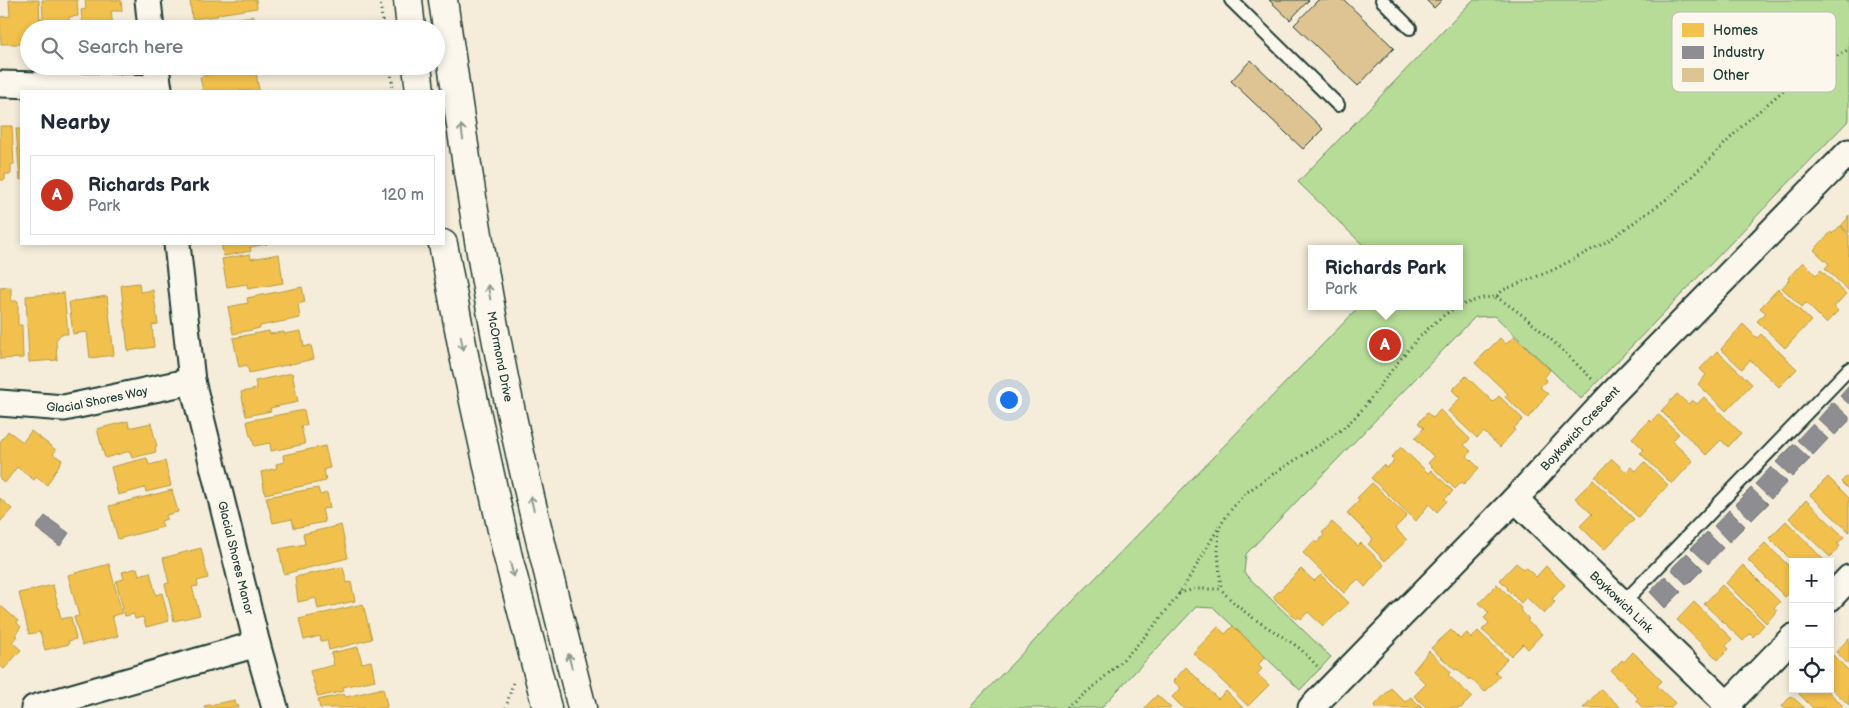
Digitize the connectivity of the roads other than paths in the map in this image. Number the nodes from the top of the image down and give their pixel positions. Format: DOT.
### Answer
graph roads {
  1 [pos="148,0"];
  2 [pos="408,0"];
  3 [pos="443,0"];
  4 [pos="1231,0"];
  5 [pos="1382,0"];
  6 [pos="150,20"];
  7 [pos="410,20"];
  8 [pos="1410,28"];
  9 [pos="418,75"];
  10 [pos="158,82"];
  11 [pos="0,84"];
  12 [pos="420,90"];
  13 [pos="1338,105"];
  14 [pos="1849,152"];
  15 [pos="177,245"];
  16 [pos="444,245"];
  17 [pos="1849,369"];
  18 [pos="192,381"];
  19 [pos="0,404"];
  20 [pos="1515,499"];
  21 [pos="1849,578"];
  22 [pos="1834,594"];
  23 [pos="1623,603"];
  24 [pos="1789,641"];
  25 [pos="258,644"];
  26 [pos="1728,707"];
  27 [pos="34,708"];
  28 [pos="275,708"];
  29 [pos="547,708"];
  30 [pos="582,708"];
  31 [pos="1312,708"];
  1 -- 6 [label="street"];
  2 -- 7 [label="main road"];
  30 -- 3 [label="main road, McOrmond Drive, one-way"];
  4 -- 13 [label="lane"];
  5 -- 8 [label="lane"];
  9 -- 12 [label="main road"];
  10 -- 11 [label="street"];
  14 -- 20 [label="street, Boykowich Crescent"];
  15 -- 18 [label="street, Glacial Shores Manor"];
  16 -- 29 [label="main road, one-way"];
  17 -- 23 [label="lane"];
  18 -- 19 [label="street, Glacial Shores Way"];
  18 -- 25 [label="street, Glacial Shores Manor"];
  20 -- 23 [label="street, Boykowich Link"];
  20 -- 31 [label="street, Boykowich Crescent"];
  21 -- 22 [label="street"];
  23 -- 26 [label="street, Boykowich Link"];
  24 -- 26 [label="street"];
  25 -- 27 [label="street"];
  25 -- 28 [label="street, Glacial Shores Manor"];
}
